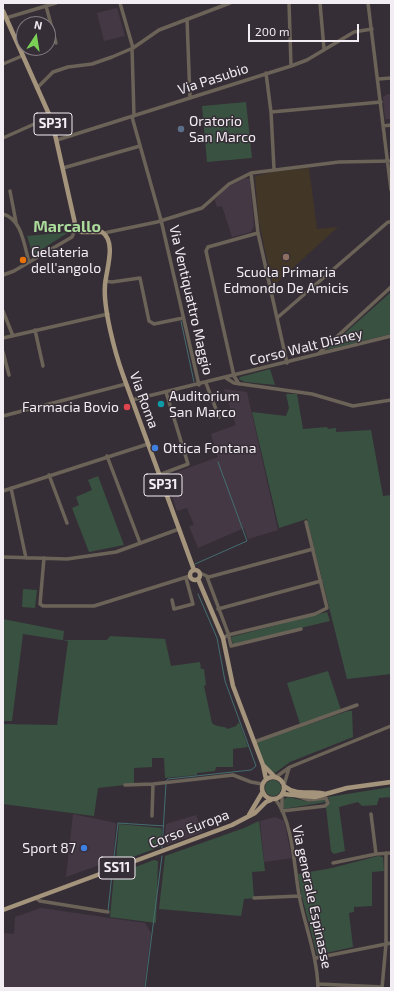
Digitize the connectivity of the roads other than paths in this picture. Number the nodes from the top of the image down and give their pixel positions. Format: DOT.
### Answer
graph roads {
  1 [pos="56,3"];
  2 [pos="120,3"];
  3 [pos="230,3"];
  4 [pos="289,3"];
  5 [pos="320,3"];
  6 [pos="368,3"];
  7 [pos="46,6"];
  8 [pos="3,12"];
  9 [pos="49,16"];
  10 [pos="6,18"];
  11 [pos="187,19"];
  12 [pos="372,29"];
  13 [pos="16,42"];
  14 [pos="132,48"];
  15 [pos="324,49"];
  16 [pos="22,56"];
  17 [pos="3,64"];
  18 [pos="291,66"];
  19 [pos="266,73"];
  20 [pos="391,78"];
  21 [pos="378,79"];
  22 [pos="37,88"];
  23 [pos="190,98"];
  24 [pos="381,102"];
  25 [pos="271,112"];
  26 [pos="50,117"];
  27 [pos="133,117"];
  28 [pos="391,125"];
  29 [pos="383,126"];
  30 [pos="3,138"];
  31 [pos="57,140"];
  32 [pos="391,144"];
  33 [pos="385,145"];
  34 [pos="140,146"];
  35 [pos="389,161"];
  36 [pos="63,168"];
  37 [pos="274,169"];
  38 [pos="251,173"];
  39 [pos="391,190"];
  40 [pos="10,191"];
  41 [pos="3,214"];
  42 [pos="161,220"];
  43 [pos="16,222"];
  44 [pos="391,222"];
  45 [pos="76,228"];
  46 [pos="104,233"];
  47 [pos="258,233"];
  48 [pos="29,262"];
  49 [pos="3,275"];
  50 [pos="106,281"];
  51 [pos="391,287"];
  52 [pos="3,311"];
  53 [pos="108,314"];
  54 [pos="183,318"];
  55 [pos="277,318"];
  56 [pos="35,330"];
  57 [pos="13,336"];
  58 [pos="391,336"];
  59 [pos="3,338"];
  60 [pos="3,352"];
  61 [pos="317,354"];
  62 [pos="287,363"];
  63 [pos="43,366"];
  64 [pos="9,375"];
  65 [pos="234,376"];
  66 [pos="226,378"];
  67 [pos="206,383"];
  68 [pos="126,384"];
  69 [pos="240,384"];
  70 [pos="199,385"];
  71 [pos="166,392"];
  72 [pos="132,400"];
  73 [pos="391,400"];
  74 [pos="3,416"];
  75 [pos="219,417"];
  76 [pos="148,444"];
  77 [pos="107,456"];
  78 [pos="49,475"];
  79 [pos="159,475"];
  80 [pos="11,488"];
  81 [pos="3,491"];
  82 [pos="306,522"];
  83 [pos="67,523"];
  84 [pos="179,529"];
  85 [pos="140,543"];
  86 [pos="313,548"];
  87 [pos="3,557"];
  88 [pos="26,558"];
  89 [pos="44,558"];
  90 [pos="194,570"];
  91 [pos="200,573"];
  92 [pos="188,577"];
  93 [pos="207,577"];
  94 [pos="198,579"];
  95 [pos="320,581"];
  96 [pos="172,600"];
  97 [pos="218,609"];
  98 [pos="302,629"];
  99 [pos="228,635"];
  100 [pos="222,638"];
  101 [pos="357,705"];
  102 [pos="391,726"];
  103 [pos="254,742"];
  104 [pos="262,764"];
  105 [pos="290,767"];
  106 [pos="276,777"];
  107 [pos="266,779"];
  108 [pos="391,782"];
  109 [pos="153,784"];
  110 [pos="262,784"];
  111 [pos="125,786"];
  112 [pos="284,786"];
  113 [pos="262,793"];
  114 [pos="325,794"];
  115 [pos="282,795"];
  116 [pos="297,796"];
  117 [pos="273,800"];
  118 [pos="282,811"];
  119 [pos="371,814"];
  120 [pos="152,816"];
  121 [pos="247,818"];
  122 [pos="386,853"];
  123 [pos="391,853"];
  124 [pos="376,854"];
  125 [pos="333,863"];
  126 [pos="300,896"];
  127 [pos="36,898"];
  128 [pos="254,898"];
  129 [pos="3,910"];
  130 [pos="108,912"];
  131 [pos="391,943"];
  132 [pos="386,944"];
  133 [pos="316,958"];
  134 [pos="318,986"];
  135 [pos="382,987"];
  1 -- 7 [label="street"];
  2 -- 14 [label="street, Via Ventiquattro Maggio"];
  3 -- 11 [label="street"];
  4 -- 18 [label="street"];
  5 -- 15 [label="street"];
  6 -- 12 [label="street"];
  7 -- 9 [label="street"];
  7 -- 10 [label="street"];
  8 -- 10 [label="main road, SP31"];
  10 -- 13 [label="main road, SP31"];
  11 -- 14 [label="street"];
  11 -- 23 [label="street"];
  12 -- 15 [label="street, Via Pasubio"];
  12 -- 21 [label="street"];
  14 -- 22 [label="street"];
  14 -- 27 [label="street, Via Ventiquattro Maggio"];
  15 -- 18 [label="street, Via Pasubio"];
  16 -- 17 [label="street"];
  16 -- 22 [label="main road, SP31"];
  18 -- 19 [label="street, Via Pasubio"];
  19 -- 23 [label="street, Via Pasubio"];
  19 -- 25 [label="street"];
  20 -- 21 [label="street"];
  21 -- 24 [label="street"];
  22 -- 26 [label="main road, SP31"];
  23 -- 27 [label="street, Via Pasubio"];
  24 -- 25 [label="street"];
  24 -- 29 [label="street"];
  25 -- 37 [label="street"];
  26 -- 30 [label="street"];
  26 -- 31 [label="main road, SP31"];
  27 -- 31 [label="street, Via Pasubio"];
  27 -- 34 [label="street, Via Ventiquattro Maggio"];
  28 -- 29 [label="street"];
  29 -- 33 [label="street"];
  31 -- 36 [label="main road, SP31"];
  32 -- 33 [label="street"];
  33 -- 35 [label="street"];
  34 -- 36 [label="street"];
  34 -- 42 [label="street, Via Ventiquattro Maggio"];
  35 -- 37 [label="street"];
  35 -- 39 [label="street"];
  36 -- 45 [label="main road, SP31"];
  37 -- 38 [label="street"];
  38 -- 42 [label="street"];
  38 -- 47 [label="street"];
  40 -- 43 [label="street"];
  41 -- 43 [label="street"];
  42 -- 46 [label="street"];
  42 -- 54 [label="street, Via Ventiquattro Maggio"];
  43 -- 48 [label="street"];
  44 -- 55 [label="street"];
  45 -- 46 [label="main road"];
  45 -- 48 [label="street"];
  46 -- 50 [label="main road, Via Roma / SP31"];
  47 -- 55 [label="street"];
  47 -- 65 [label="street"];
  48 -- 49 [label="street"];
  50 -- 53 [label="main road, Via Roma / SP31"];
  50 -- 54 [label="street"];
  51 -- 61 [label="street"];
  52 -- 57 [label="street"];
  53 -- 56 [label="street"];
  53 -- 68 [label="main road, Via Roma / SP31"];
  54 -- 70 [label="street, Via Ventiquattro Maggio"];
  55 -- 62 [label="street"];
  56 -- 57 [label="street"];
  56 -- 63 [label="street"];
  57 -- 59 [label="street"];
  58 -- 61 [label="street, Corso Walt Disney"];
  60 -- 64 [label="street"];
  61 -- 62 [label="street, Corso Walt Disney"];
  62 -- 65 [label="street, Corso Walt Disney"];
  65 -- 66 [label="street, Corso Walt Disney"];
  65 -- 69 [label="street"];
  66 -- 67 [label="street, Corso Walt Disney"];
  66 -- 69 [label="street"];
  67 -- 70 [label="street, Corso Walt Disney"];
  67 -- 75 [label="street"];
  68 -- 72 [label="main road, Via Roma / SP31"];
  68 -- 74 [label="street"];
  69 -- 73 [label="street"];
  70 -- 71 [label="street, Corso Walt Disney"];
  71 -- 72 [label="street, Corso Walt Disney"];
  71 -- 79 [label="street"];
  72 -- 76 [label="main road, Via Roma / SP31"];
  76 -- 77 [label="street"];
  76 -- 79 [label="main road, Via Roma / SP31"];
  77 -- 78 [label="street"];
  77 -- 85 [label="street"];
  78 -- 80 [label="street"];
  78 -- 83 [label="street"];
  79 -- 84 [label="main road, Via Roma / SP31"];
  80 -- 81 [label="street"];
  80 -- 88 [label="street"];
  82 -- 86 [label="street"];
  84 -- 85 [label="street"];
  84 -- 90 [label="main road, Via Roma / SP31"];
  85 -- 89 [label="street"];
  86 -- 93 [label="street"];
  86 -- 95 [label="street"];
  87 -- 88 [label="street"];
  88 -- 89 [label="street"];
  89 -- 92 [label="street"];
  90 -- 91 [label="main road"];
  90 -- 92 [label="main road"];
  91 -- 93 [label="street"];
  91 -- 94 [label="main road"];
  92 -- 94 [label="main road"];
  92 -- 96 [label="street"];
  93 -- 97 [label="street"];
  94 -- 100 [label="main road"];
  95 -- 97 [label="street"];
  95 -- 99 [label="street"];
  97 -- 99 [label="street"];
  98 -- 99 [label="street"];
  99 -- 100 [label="street"];
  100 -- 103 [label="main road"];
  101 -- 103 [label="street"];
  102 -- 105 [label="street"];
  103 -- 104 [label="main road"];
  104 -- 106 [label="main road"];
  104 -- 107 [label="main road"];
  105 -- 106 [label="street"];
  105 -- 112 [label="street"];
  106 -- 107 [label="main road"];
  106 -- 112 [label="main road"];
  107 -- 110 [label="main road"];
  108 -- 114 [label="main road"];
  109 -- 110 [label="street"];
  109 -- 111 [label="street"];
  109 -- 120 [label="street"];
  110 -- 113 [label="main road"];
  112 -- 114 [label="main road"];
  112 -- 115 [label="main road"];
  113 -- 117 [label="main road"];
  113 -- 121 [label="main road, Corso Europa"];
  114 -- 116 [label="main road"];
  115 -- 116 [label="main road"];
  115 -- 117 [label="main road"];
  115 -- 118 [label="street, Via generale Espinasse"];
  116 -- 118 [label="street"];
  117 -- 118 [label="street, Via generale Espinasse"];
  117 -- 121 [label="main road, Corso Europa"];
  118 -- 126 [label="street, Via generale Espinasse"];
  119 -- 124 [label="street"];
  121 -- 127 [label="main road, Corso Europa / SS11"];
  122 -- 123 [label="street"];
  122 -- 124 [label="street"];
  122 -- 132 [label="street"];
  124 -- 125 [label="street"];
  126 -- 128 [label="street"];
  126 -- 133 [label="street, Via generale Espinasse"];
  127 -- 129 [label="main road, Corso Europa / SS11"];
  127 -- 130 [label="street"];
  131 -- 132 [label="street"];
  132 -- 133 [label="street"];
  132 -- 135 [label="street"];
  133 -- 134 [label="street, Via generale Espinasse"];
  134 -- 135 [label="street"];
}
